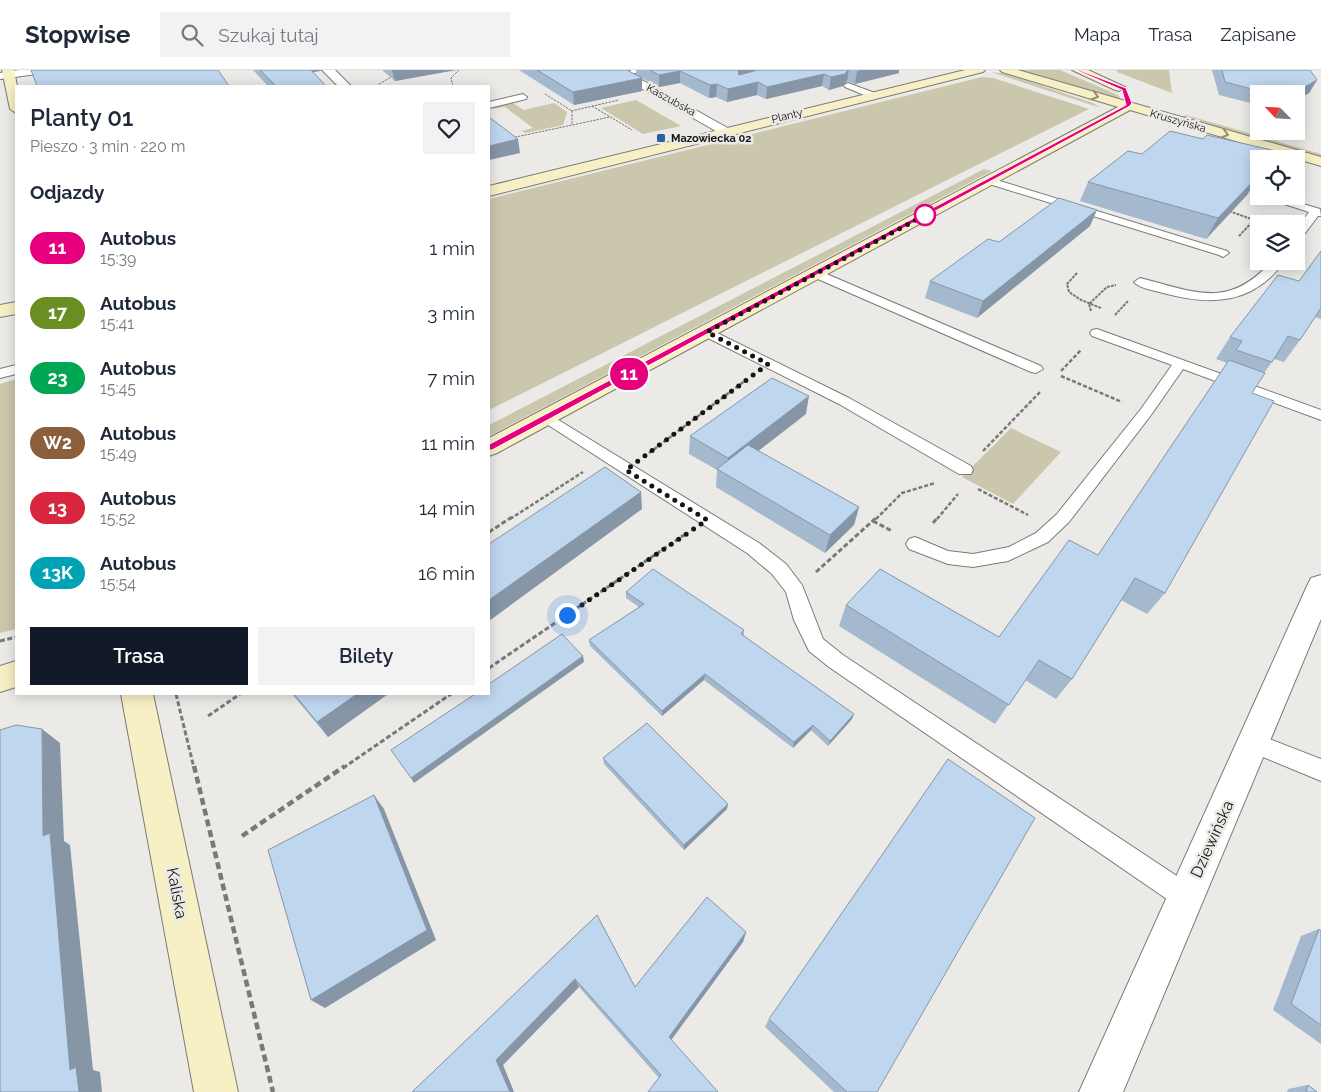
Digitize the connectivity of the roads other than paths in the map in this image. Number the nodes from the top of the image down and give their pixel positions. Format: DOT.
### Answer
graph roads {
  1 [pos="44,70"];
  2 [pos="328,70"];
  3 [pos="644,70"];
  4 [pos="957,70"];
  5 [pos="979,70"];
  6 [pos="1006,70"];
  7 [pos="1078,70"];
  8 [pos="619,72"];
  9 [pos="6,74"];
  10 [pos="941,78"];
  11 [pos="344,85"];
  12 [pos="848,85"];
  13 [pos="872,95"];
  14 [pos="1132,96"];
  15 [pos="523,97"];
  16 [pos="490,105"];
  17 [pos="15,106"];
  18 [pos="726,131"];
  19 [pos="1321,150"];
  20 [pos="1321,162"];
  21 [pos="990,181"];
  22 [pos="490,191"];
  23 [pos="1293,205"];
  24 [pos="1318,212"];
  25 [pos="1305,227"];
  26 [pos="1223,253"];
  27 [pos="1271,270"];
  28 [pos="815,273"];
  29 [pos="1140,282"];
  30 [pos="15,308"];
  31 [pos="0,310"];
  32 [pos="707,332"];
  33 [pos="1097,333"];
  34 [pos="1180,364"];
  35 [pos="1036,369"];
  36 [pos="15,370"];
  37 [pos="0,374"];
  38 [pos="1321,415"];
  39 [pos="547,418"];
  40 [pos="490,447"];
  41 [pos="963,477"];
  42 [pos="916,544"];
  43 [pos="1321,586"];
  44 [pos="15,674"];
  45 [pos="0,680"];
  46 [pos="137,695"];
  47 [pos="1254,743"];
  48 [pos="1321,770"];
  49 [pos="1186,897"];
  50 [pos="216,1092"];
  51 [pos="1101,1092"];
  1 -- 9 [label="street"];
  2 -- 11 [label="street"];
  3 -- 8 [label="lane"];
  4 -- 10 [label="street, Planty"];
  5 -- 10 [label="street, Planty"];
  6 -- 14 [label="street, Kruszyńska, one-way"];
  7 -- 14 [label="street, Kruszyńska"];
  8 -- 18 [label="street, Kaszubska"];
  9 -- 17 [label="street"];
  10 -- 13 [label="street, Planty"];
  12 -- 13 [label="lane"];
  13 -- 18 [label="street, Planty"];
  14 -- 19 [label="street, Kruszyńska"];
  14 -- 20 [label="street, Kruszyńska, one-way"];
  14 -- 21 [label="street"];
  15 -- 16 [label="lane"];
  18 -- 22 [label="street, Planty"];
  21 -- 26 [label="lane"];
  21 -- 28 [label="street"];
  23 -- 24 [label="lane"];
  24 -- 25 [label="lane"];
  27 -- 29 [label="lane"];
  28 -- 32 [label="street"];
  28 -- 35 [label="lane"];
  30 -- 31 [label="street"];
  32 -- 39 [label="street"];
  32 -- 41 [label="lane"];
  33 -- 34 [label="lane"];
  34 -- 38 [label="lane"];
  34 -- 42 [label="lane"];
  36 -- 37 [label="lane"];
  39 -- 40 [label="street"];
  39 -- 49 [label="lane"];
  43 -- 47 [label="street, Dziewińska"];
  44 -- 45 [label="street"];
  46 -- 50 [label="street, Kaliska"];
  47 -- 48 [label="lane"];
  47 -- 49 [label="street, Dziewińska"];
  49 -- 51 [label="street, Dziewińska"];
}
